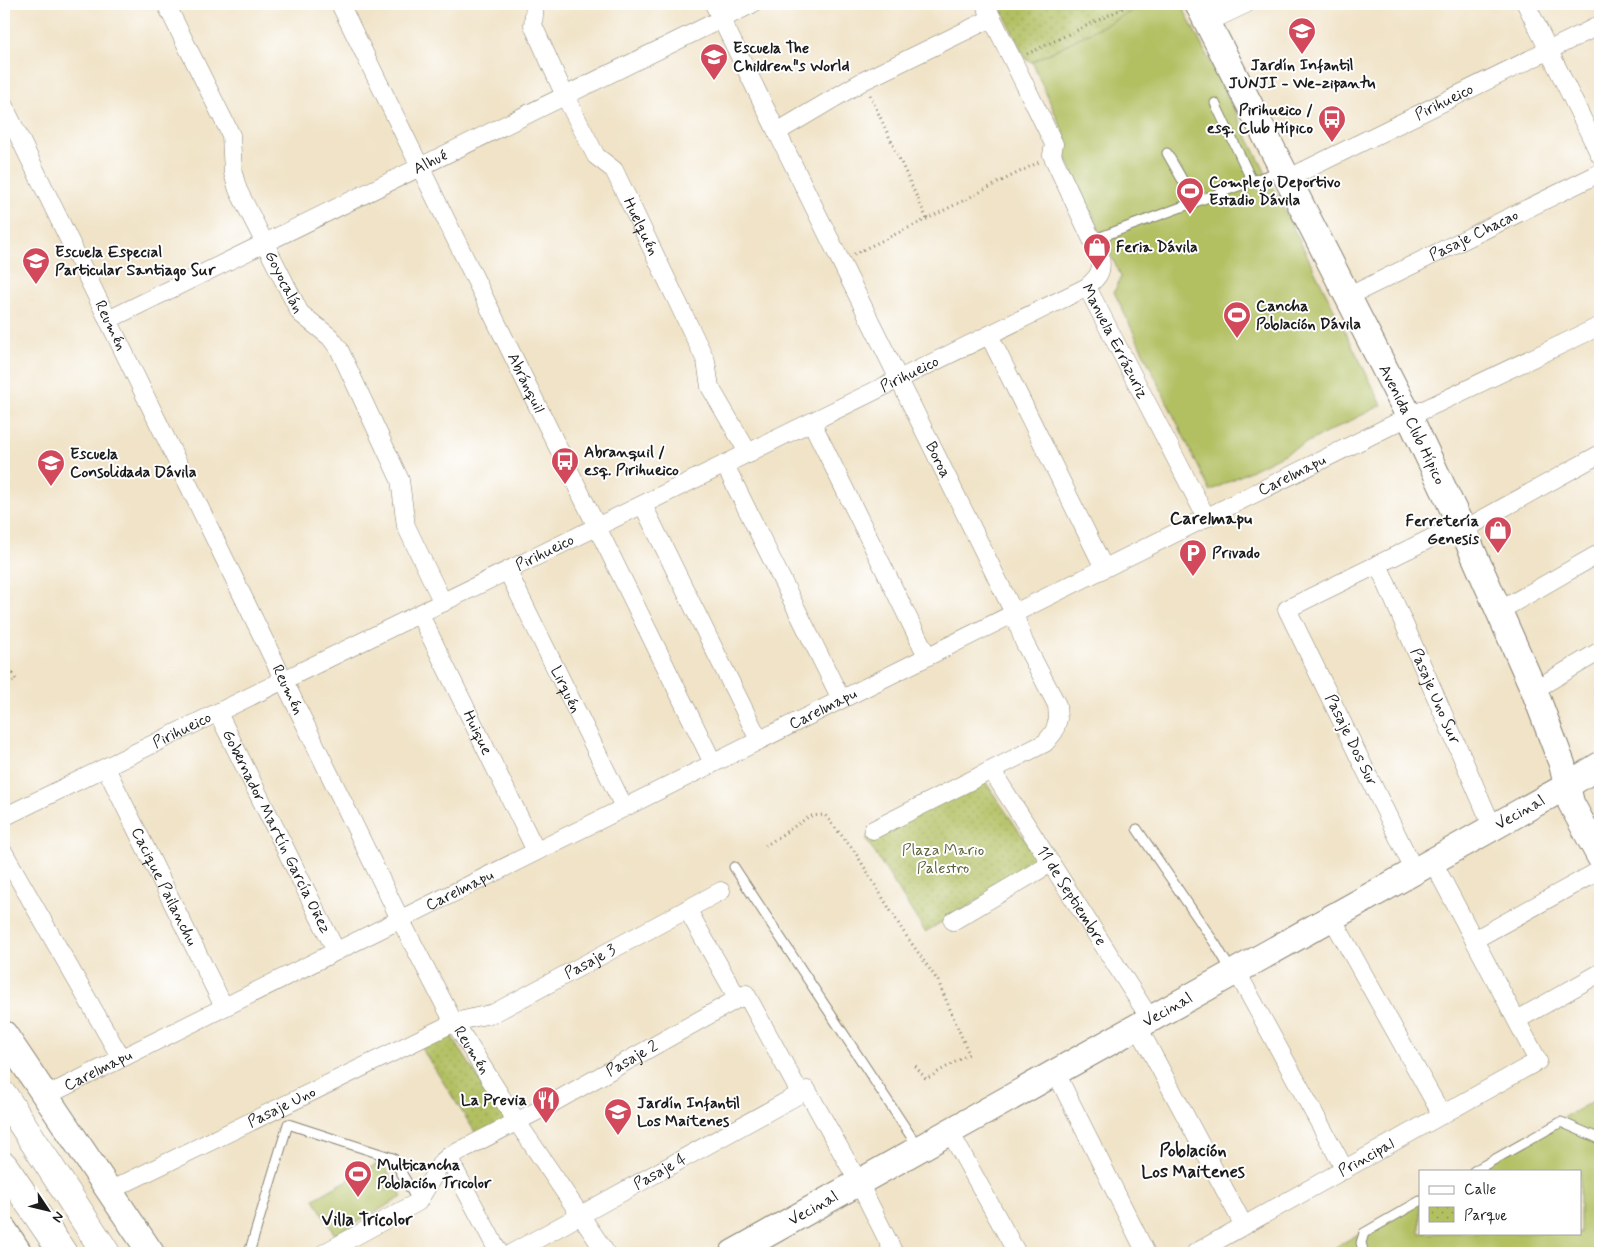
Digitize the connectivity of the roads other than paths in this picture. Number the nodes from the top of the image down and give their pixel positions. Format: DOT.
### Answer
graph roads {
  1 [pos="166,4"];
  2 [pos="340,4"];
  3 [pos="534,4"];
  4 [pos="752,4"];
  5 [pos="1246,4"];
  6 [pos="1526,4"];
  7 [pos="717,11"];
  8 [pos="988,11"];
  9 [pos="1203,13"];
  10 [pos="1600,25"];
  11 [pos="1549,50"];
  12 [pos="565,96"];
  13 [pos="1215,103"];
  14 [pos="4,106"];
  15 [pos="776,132"];
  16 [pos="1167,153"];
  17 [pos="1600,155"];
  18 [pos="420,167"];
  19 [pos="1600,173"];
  20 [pos="1285,174"];
  21 [pos="1252,181"];
  22 [pos="1195,202"];
  23 [pos="1092,240"];
  24 [pos="264,243"];
  25 [pos="1087,287"];
  26 [pos="1347,297"];
  27 [pos="108,320"];
  28 [pos="1600,326"];
  29 [pos="989,335"];
  30 [pos="899,380"];
  31 [pos="1409,416"];
  32 [pos="812,423"];
  33 [pos="749,454"];
  34 [pos="1600,454"];
  35 [pos="725,465"];
  36 [pos="643,506"];
  37 [pos="1206,517"];
  38 [pos="1462,527"];
  39 [pos="598,528"];
  40 [pos="1600,553"];
  41 [pos="1378,564"];
  42 [pos="1104,568"];
  43 [pos="508,572"];
  44 [pos="443,604"];
  45 [pos="1499,610"];
  46 [pos="1014,613"];
  47 [pos="420,615"];
  48 [pos="1600,651"];
  49 [pos="927,656"];
  50 [pos="284,681"];
  51 [pos="1534,690"];
  52 [pos="841,699"];
  53 [pos="218,713"];
  54 [pos="759,740"];
  55 [pos="713,763"];
  56 [pos="1600,765"];
  57 [pos="106,768"];
  58 [pos="992,771"];
  59 [pos="1565,787"];
  60 [pos="624,807"];
  61 [pos="4,818"];
  62 [pos="1493,828"];
  63 [pos="1137,829"];
  64 [pos="873,830"];
  65 [pos="536,851"];
  66 [pos="4,853"];
  67 [pos="1600,857"];
  68 [pos="1051,863"];
  69 [pos="734,867"];
  70 [pos="1424,867"];
  71 [pos="1600,870"];
  72 [pos="721,891"];
  73 [pos="687,909"];
  74 [pos="1332,918"];
  75 [pos="400,919"];
  76 [pos="953,921"];
  77 [pos="1474,940"];
  78 [pos="336,951"];
  79 [pos="1235,973"];
  80 [pos="1600,973"];
  81 [pos="742,996"];
  82 [pos="224,1007"];
  83 [pos="1517,1020"];
  84 [pos="455,1022"];
  85 [pos="1144,1023"];
  86 [pos="4,1034"];
  87 [pos="121,1058"];
  88 [pos="1056,1073"];
  89 [pos="804,1091"];
  90 [pos="4,1096"];
  91 [pos="46,1096"];
  92 [pos="280,1107"];
  93 [pos="1442,1115"];
  94 [pos="517,1122"];
  95 [pos="288,1124"];
  96 [pos="950,1132"];
  97 [pos="1600,1139"];
  98 [pos="920,1149"];
  99 [pos="448,1157"];
  100 [pos="4,1166"];
  101 [pos="1345,1170"];
  102 [pos="1476,1170"];
  103 [pos="859,1183"];
  104 [pos="110,1191"];
  105 [pos="418,1202"];
  106 [pos="1419,1202"];
  107 [pos="581,1215"];
  108 [pos="1244,1226"];
  109 [pos="4,1230"];
  110 [pos="750,1249"];
  111 [pos="19,1253"];
  112 [pos="63,1253"];
  113 [pos="106,1253"];
  114 [pos="150,1253"];
  115 [pos="248,1253"];
  116 [pos="324,1253"];
  117 [pos="499,1253"];
  118 [pos="512,1253"];
  119 [pos="606,1253"];
  120 [pos="894,1253"];
  121 [pos="1018,1253"];
  122 [pos="1146,1253"];
  123 [pos="1195,1253"];
  124 [pos="1364,1253"];
  1 -- 24 [label="street, Goyocalán"];
  2 -- 18 [label="street, Abránquil"];
  3 -- 12 [label="street, Huelquén"];
  4 -- 7 [label="street, Alhué"];
  5 -- 9 [label="street"];
  6 -- 11 [label="street"];
  7 -- 12 [label="street, Alhué"];
  7 -- 15 [label="street, Boroa"];
  8 -- 15 [label="street"];
  8 -- 23 [label="street, Manuela Errázuriz"];
  9 -- 20 [label="street, Avenida Club Hípico"];
  10 -- 11 [label="street, Pirihueico"];
  11 -- 17 [label="street"];
  11 -- 20 [label="street, Pirihueico"];
  12 -- 18 [label="street, Alhué"];
  12 -- 33 [label="street, Huelquén"];
  13 -- 21 [label="lane"];
  14 -- 27 [label="street, Reumén"];
  15 -- 30 [label="street, Boroa"];
  16 -- 22 [label="lane"];
  18 -- 24 [label="street, Alhué"];
  18 -- 39 [label="street, Abránquil"];
  19 -- 26 [label="street, Pasaje Chacao"];
  20 -- 21 [label="lane"];
  20 -- 26 [label="street, Avenida Club Hípico"];
  21 -- 22 [label="lane"];
  22 -- 23 [label="lane"];
  23 -- 25 [label="street, Manuela Errázuriz"];
  24 -- 27 [label="street, Alhué"];
  24 -- 44 [label="street, Goyocalán"];
  25 -- 29 [label="street, Pirihueico"];
  25 -- 37 [label="street, Manuela Errázuriz"];
  26 -- 31 [label="street, Avenida Club Hípico"];
  27 -- 50 [label="street, Reumén"];
  28 -- 31 [label="street, Carelmapu"];
  29 -- 30 [label="street, Pirihueico"];
  29 -- 42 [label="street"];
  30 -- 32 [label="street, Pirihueico"];
  30 -- 46 [label="street, Boroa"];
  31 -- 37 [label="street, Carelmapu"];
  31 -- 38 [label="street, Avenida Club Hípico"];
  32 -- 33 [label="street, Pirihueico"];
  32 -- 49 [label="street"];
  33 -- 35 [label="street, Pirihueico"];
  34 -- 38 [label="street"];
  35 -- 36 [label="street, Pirihueico"];
  35 -- 52 [label="street"];
  36 -- 39 [label="street, Pirihueico"];
  36 -- 54 [label="street"];
  37 -- 42 [label="street, Carelmapu"];
  38 -- 41 [label="street"];
  38 -- 45 [label="street, Avenida Club Hípico"];
  39 -- 43 [label="street, Pirihueico"];
  39 -- 55 [label="street, Abránquil"];
  40 -- 45 [label="street"];
  41 -- 62 [label="street, Pasaje Uno Sur"];
  41 -- 70 [label="street, Pasaje Dos Sur"];
  42 -- 46 [label="street, Carelmapu"];
  43 -- 44 [label="street, Pirihueico"];
  43 -- 60 [label="street, Lirquén"];
  44 -- 47 [label="street, Pirihueico"];
  45 -- 51 [label="street, Avenida Club Hípico"];
  46 -- 49 [label="street, Carelmapu"];
  46 -- 58 [label="street, Boroa"];
  47 -- 50 [label="street, Pirihueico"];
  47 -- 65 [label="street, Huique"];
  48 -- 51 [label="street"];
  49 -- 52 [label="street, Carelmapu"];
  50 -- 53 [label="street, Pirihueico"];
  50 -- 75 [label="street, Reumén"];
  51 -- 59 [label="street, Avenida Club Hípico"];
  52 -- 54 [label="street, Carelmapu"];
  53 -- 57 [label="street, Pirihueico"];
  53 -- 78 [label="street, Gobernador Martín García Oñez"];
  54 -- 55 [label="street, Carelmapu"];
  55 -- 60 [label="street, Carelmapu"];
  56 -- 59 [label="street, Vecinal"];
  57 -- 61 [label="street, Pirihueico"];
  57 -- 82 [label="street, Cacique Pailanchu"];
  58 -- 64 [label="street, Boroa"];
  58 -- 68 [label="street, 11 de Septiembre"];
  59 -- 62 [label="street, Vecinal"];
  59 -- 67 [label="street, Avenida Club Hípico"];
  60 -- 65 [label="street, Carelmapu"];
  62 -- 70 [label="street, Vecinal"];
  63 -- 79 [label="lane"];
  65 -- 75 [label="street, Carelmapu"];
  66 -- 87 [label="street"];
  68 -- 76 [label="street"];
  68 -- 85 [label="street, 11 de Septiembre"];
  69 -- 98 [label="lane"];
  70 -- 74 [label="street, Vecinal"];
  70 -- 77 [label="street"];
  71 -- 77 [label="street"];
  72 -- 73 [label="street, Pasaje 3"];
  73 -- 81 [label="street"];
  73 -- 84 [label="street, Pasaje 3"];
  74 -- 79 [label="street, Vecinal"];
  74 -- 93 [label="street"];
  75 -- 78 [label="street, Carelmapu"];
  75 -- 84 [label="street, Reumén"];
  77 -- 83 [label="street"];
  78 -- 82 [label="street, Carelmapu"];
  79 -- 85 [label="street, Vecinal"];
  79 -- 101 [label="street"];
  80 -- 83 [label="street"];
  81 -- 89 [label="street"];
  81 -- 94 [label="street, Pasaje 2"];
  82 -- 87 [label="street, Carelmapu"];
  83 -- 93 [label="street, Principal"];
  84 -- 92 [label="street, Pasaje Uno"];
  84 -- 94 [label="street, Reumén"];
  85 -- 88 [label="street, Vecinal"];
  85 -- 108 [label="street"];
  86 -- 91 [label="street"];
  87 -- 91 [label="street, Carelmapu"];
  88 -- 96 [label="street, Vecinal"];
  88 -- 122 [label="street"];
  89 -- 103 [label="street"];
  89 -- 107 [label="street, Pasaje 4"];
  90 -- 113 [label="highway"];
  91 -- 104 [label="street"];
  92 -- 95 [label="lane"];
  92 -- 104 [label="street, Pasaje Uno"];
  93 -- 101 [label="street, Principal"];
  94 -- 99 [label="street, Pasaje 2"];
  94 -- 107 [label="street, Reumén"];
  95 -- 105 [label="lane"];
  95 -- 115 [label="lane"];
  96 -- 98 [label="street, Vecinal"];
  96 -- 121 [label="street"];
  97 -- 102 [label="lane"];
  98 -- 103 [label="street, Vecinal"];
  99 -- 105 [label="street"];
  99 -- 117 [label="street"];
  100 -- 112 [label="highway"];
  101 -- 108 [label="street, Principal"];
  103 -- 110 [label="street, Vecinal"];
  103 -- 120 [label="street"];
  104 -- 114 [label="street"];
  105 -- 116 [label="street"];
  106 -- 124 [label="lane"];
  107 -- 118 [label="street, Pasaje 4"];
  107 -- 119 [label="street, Reumén"];
  108 -- 123 [label="street, Principal"];
  109 -- 111 [label="street"];
}
